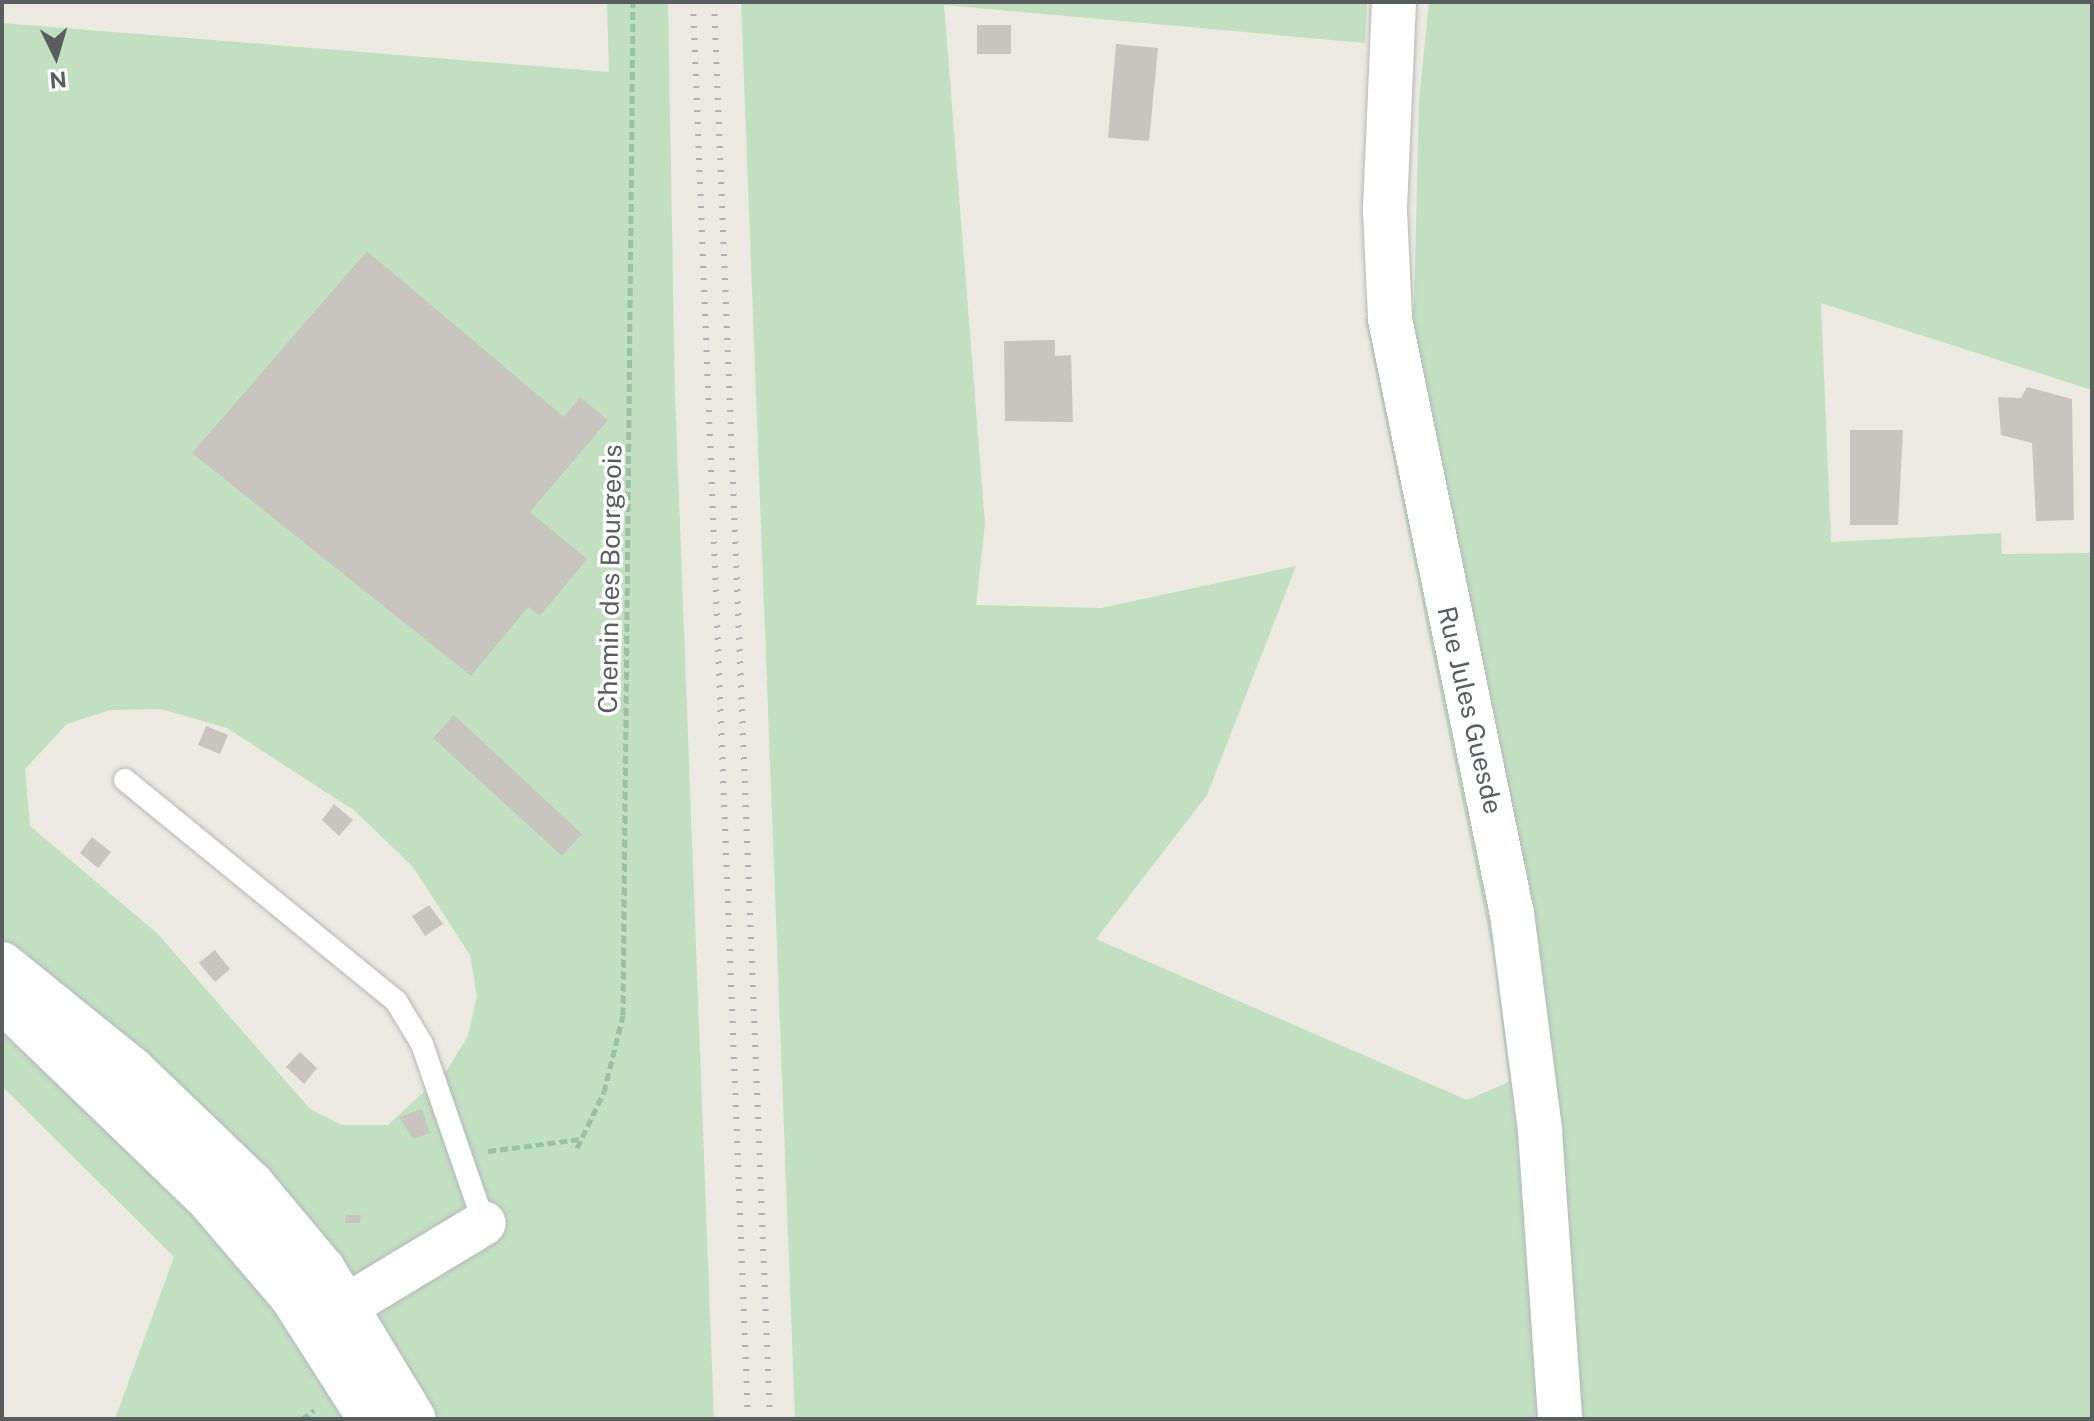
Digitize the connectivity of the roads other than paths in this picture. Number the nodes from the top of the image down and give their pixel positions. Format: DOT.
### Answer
graph roads {
  1 [pos="1394,2"];
  2 [pos="125,780"];
  3 [pos="2,964"];
  4 [pos="2,1000"];
  5 [pos="484,1223"];
  6 [pos="330,1316"];
  7 [pos="370,1419"];
  8 [pos="414,1419"];
  9 [pos="1560,1419"];
  1 -- 9 [label="street, Rue Jules Guesde"];
  2 -- 5 [label="lane"];
  3 -- 6 [label="street"];
  4 -- 6 [label="street"];
  5 -- 6 [label="street"];
  6 -- 7 [label="street"];
  6 -- 8 [label="street"];
}
